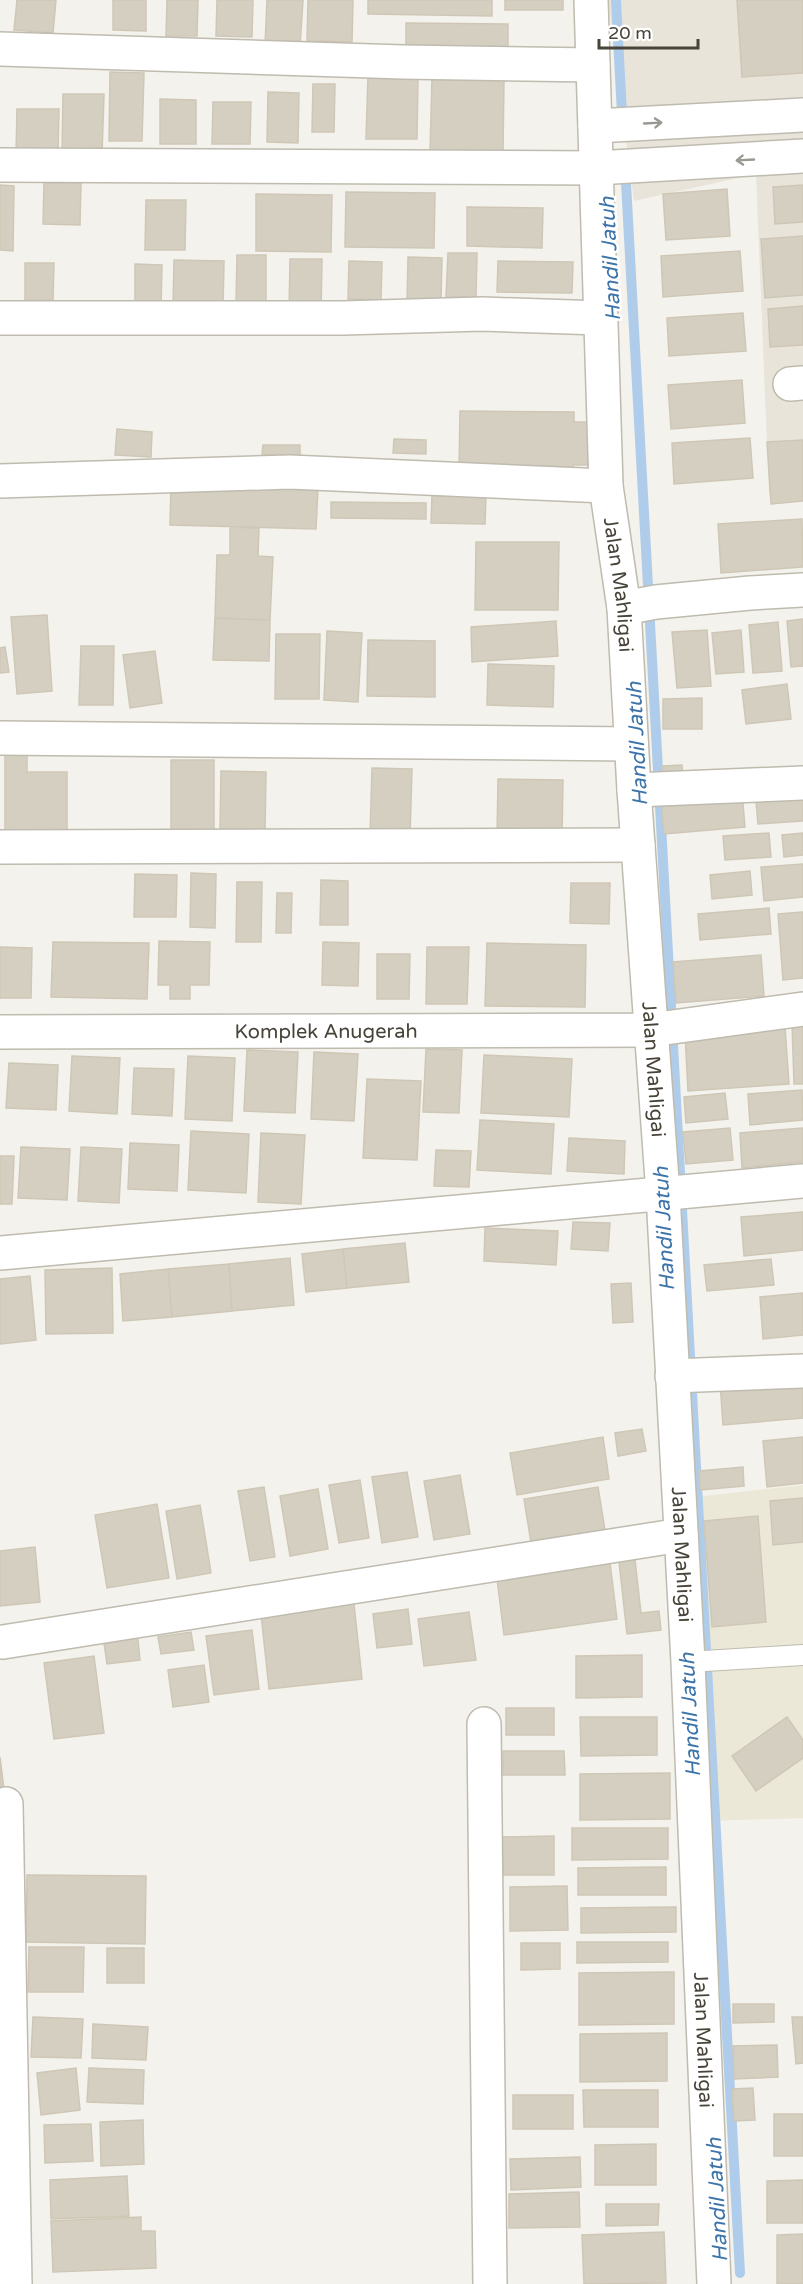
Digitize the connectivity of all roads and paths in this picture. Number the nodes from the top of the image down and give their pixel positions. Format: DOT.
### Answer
graph roads {
  1 [pos="591,0"];
  2 [pos="0,49"];
  3 [pos="593,65"];
  4 [pos="803,115"];
  5 [pos="595,126"];
  6 [pos="803,156"];
  7 [pos="0,165"];
  8 [pos="596,168"];
  9 [pos="0,318"];
  10 [pos="600,318"];
  11 [pos="0,481"];
  12 [pos="606,486"];
  13 [pos="803,590"];
  14 [pos="639,605"];
  15 [pos="0,738"];
  16 [pos="631,744"];
  17 [pos="803,783"];
  18 [pos="651,790"];
  19 [pos="638,845"];
  20 [pos="0,847"];
  21 [pos="803,1009"];
  22 [pos="666,1028"];
  23 [pos="0,1032"];
  24 [pos="803,1181"];
  25 [pos="675,1192"];
  26 [pos="0,1253"];
  27 [pos="803,1371"];
  28 [pos="685,1376"];
  29 [pos="681,1535"];
  30 [pos="3,1642"];
  31 [pos="803,1655"];
  32 [pos="701,1662"];
  33 [pos="484,1724"];
  34 [pos="6,1804"];
  35 [pos="15,2284"];
  36 [pos="490,2284"];
  37 [pos="714,2284"];
  1 -- 3 [label="street, Jalan Mahligai"];
  2 -- 3 [label="street"];
  3 -- 5 [label="street, Jalan Mahligai"];
  5 -- 4 [label="street, one-way"];
  5 -- 8 [label="street, Jalan Mahligai"];
  6 -- 8 [label="street, one-way"];
  7 -- 8 [label="street"];
  8 -- 10 [label="street, Jalan Mahligai"];
  9 -- 10 [label="street"];
  10 -- 12 [label="street, Jalan Mahligai"];
  11 -- 12 [label="street"];
  12 -- 14 [label="street, Jalan Mahligai"];
  13 -- 14 [label="street"];
  14 -- 16 [label="street, Jalan Mahligai"];
  15 -- 16 [label="street"];
  16 -- 18 [label="street, Jalan Mahligai"];
  17 -- 18 [label="street"];
  18 -- 19 [label="street, Jalan Mahligai"];
  19 -- 20 [label="street"];
  19 -- 22 [label="street, Jalan Mahligai"];
  21 -- 22 [label="street, Komplek Anugerah"];
  22 -- 23 [label="street, Komplek Anugerah"];
  22 -- 25 [label="street, Jalan Mahligai"];
  24 -- 25 [label="street"];
  25 -- 26 [label="street"];
  25 -- 28 [label="street, Jalan Mahligai"];
  27 -- 28 [label="street"];
  28 -- 29 [label="street, Jalan Mahligai"];
  29 -- 30 [label="street"];
  29 -- 32 [label="street, Jalan Mahligai"];
  31 -- 32 [label="lane"];
  32 -- 37 [label="street, Jalan Mahligai"];
  33 -- 36 [label="street"];
  34 -- 35 [label="street"];
}
